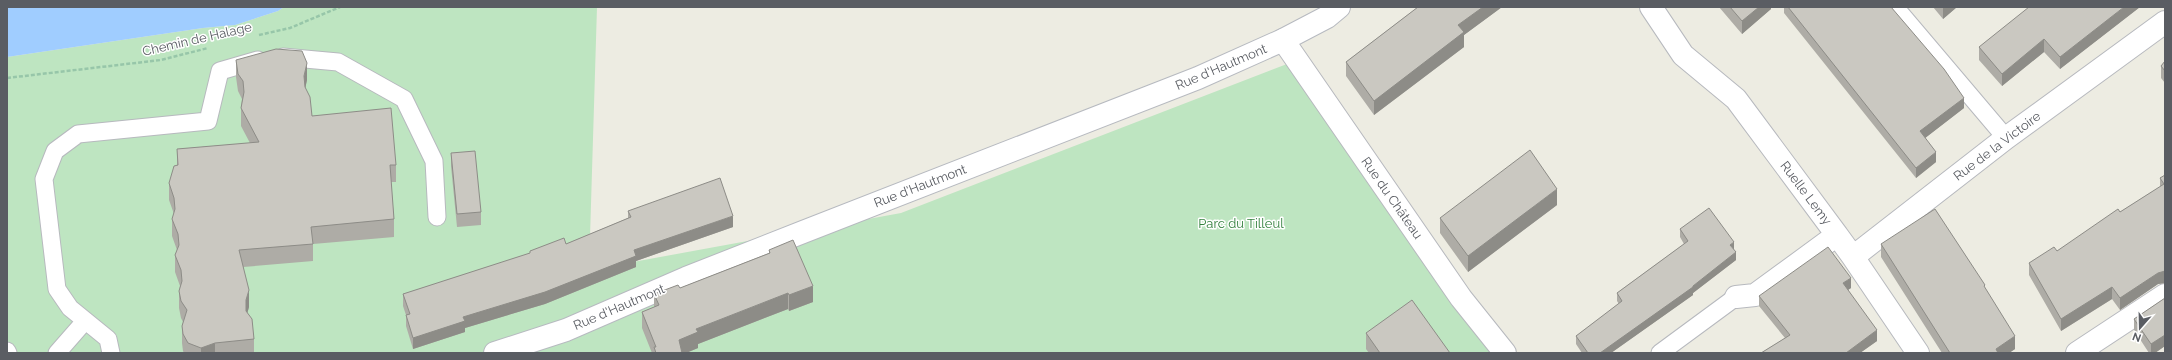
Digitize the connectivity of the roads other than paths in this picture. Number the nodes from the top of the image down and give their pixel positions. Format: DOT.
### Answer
graph roads {
  1 [pos="1339,7"];
  2 [pos="1651,7"];
  3 [pos="1895,7"];
  4 [pos="2165,22"];
  5 [pos="1283,40"];
  6 [pos="2006,138"];
  7 [pos="437,217"];
  8 [pos="1837,235"];
  9 [pos="1853,257"];
  10 [pos="2165,295"];
  11 [pos="1736,297"];
  12 [pos="85,321"];
  13 [pos="57,353"];
  14 [pos="111,353"];
  15 [pos="495,353"];
  16 [pos="1505,353"];
  17 [pos="1660,353"];
  18 [pos="1918,353"];
  19 [pos="2077,353"];
  1 -- 5 [label="street, Rue d'Hautmont"];
  2 -- 8 [label="street, Ruelle Lemy"];
  3 -- 6 [label="lane"];
  4 -- 6 [label="street, Rue de la Victoire"];
  5 -- 15 [label="street, Rue d'Hautmont"];
  5 -- 16 [label="street, Rue du Château"];
  6 -- 9 [label="street, Rue de la Victoire"];
  7 -- 12 [label="lane"];
  8 -- 9 [label="street"];
  8 -- 11 [label="street, Ruelle Lemy"];
  9 -- 18 [label="street"];
  10 -- 19 [label="street"];
  11 -- 17 [label="lane, Ruelle Lemy"];
  12 -- 13 [label="lane"];
  12 -- 14 [label="lane"];
}
